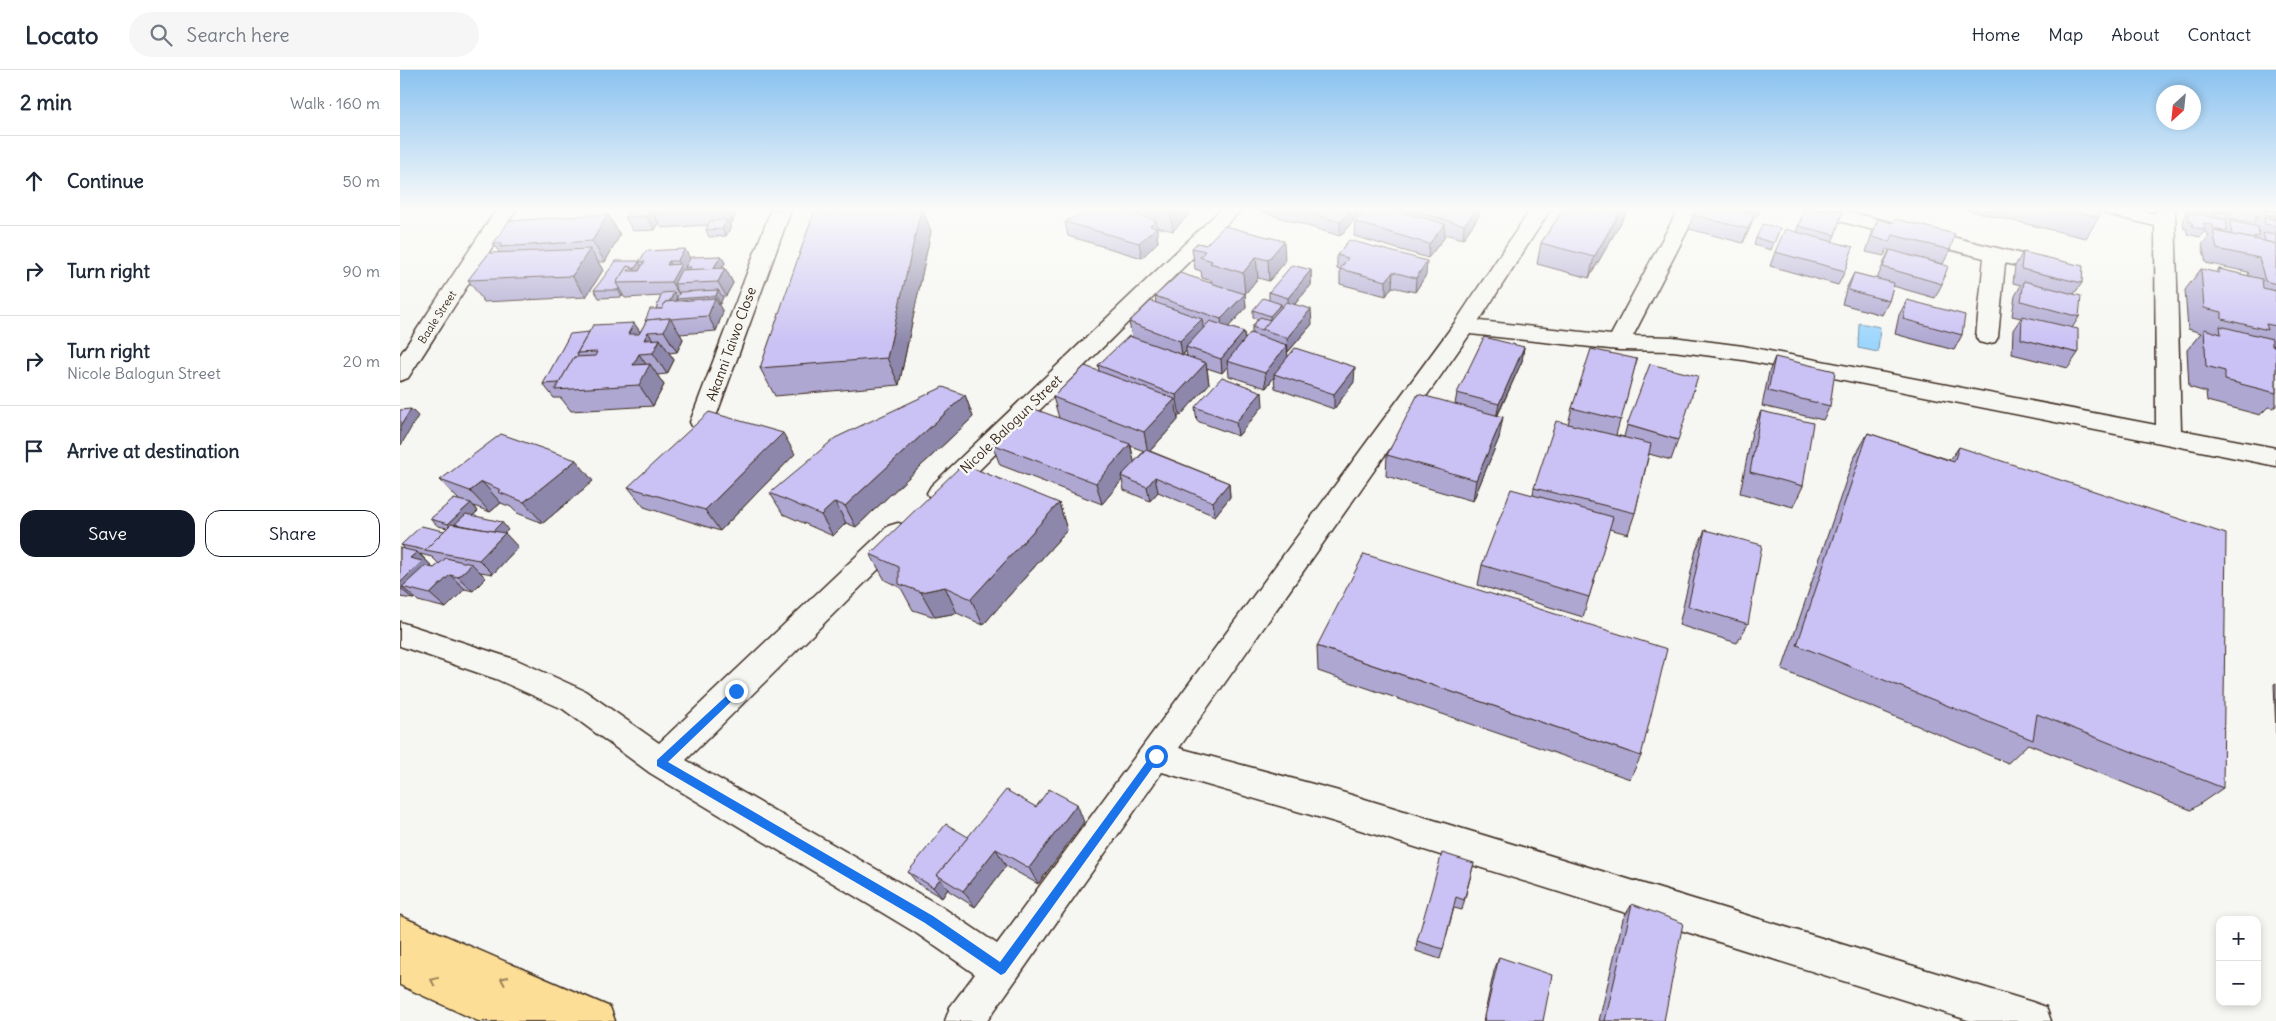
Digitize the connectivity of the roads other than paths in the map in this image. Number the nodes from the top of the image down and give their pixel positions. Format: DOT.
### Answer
graph roads {
  1 [pos="477,254"];
  2 [pos="764,254"];
  3 [pos="1185,254"];
  4 [pos="1511,254"];
  5 [pos="1664,254"];
  6 [pos="1995,254"];
  7 [pos="1997,254"];
  8 [pos="2166,254"];
  9 [pos="2071,273"];
  10 [pos="1464,326"];
  11 [pos="1988,337"];
  12 [pos="1619,344"];
  13 [pos="400,373"];
  14 [pos="702,422"];
  15 [pos="2169,435"];
  16 [pos="2276,457"];
  17 [pos="400,634"];
  18 [pos="1156,756"];
  19 [pos="661,763"];
  20 [pos="400,934"];
  21 [pos="400,966"];
  22 [pos="1001,970"];
  23 [pos="580,1014"];
  24 [pos="964,1021"];
  25 [pos="2032,1021"];
  1 -- 13 [label="street, Baale Street"];
  2 -- 14 [label="street, Akanni Taiwo Close"];
  3 -- 19 [label="street, Nicole Balogun Street"];
  4 -- 10 [label="street"];
  5 -- 12 [label="street"];
  6 -- 11 [label="street"];
  7 -- 9 [label="street"];
  8 -- 15 [label="street"];
  10 -- 12 [label="street"];
  10 -- 18 [label="street"];
  12 -- 15 [label="street"];
  15 -- 16 [label="street"];
  17 -- 19 [label="street"];
  18 -- 22 [label="street"];
  18 -- 25 [label="street"];
  19 -- 22 [label="street"];
  23 -- 20 [label="highway, one-way"];
  23 -- 21 [label="highway, one-way"];
  22 -- 24 [label="street"];
}
